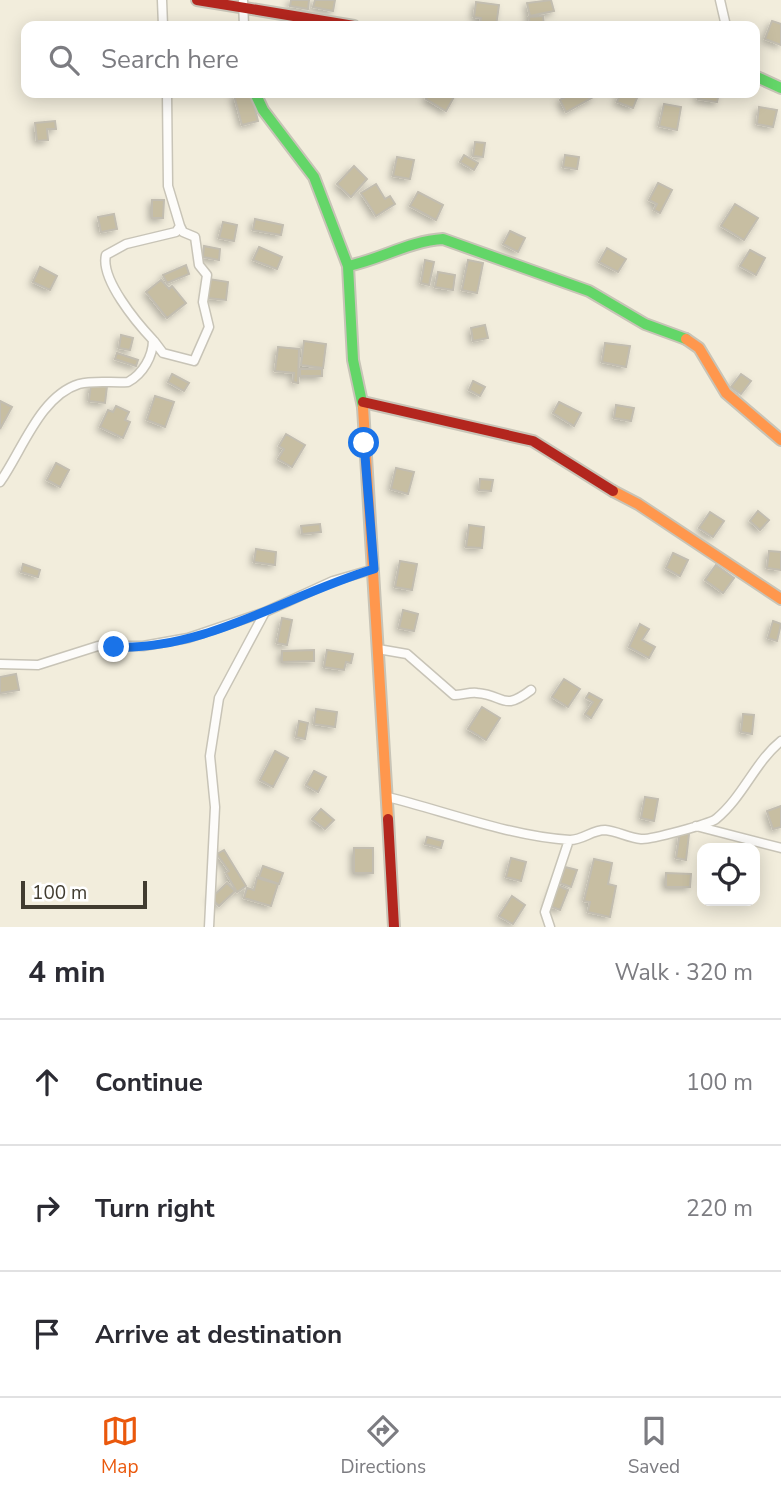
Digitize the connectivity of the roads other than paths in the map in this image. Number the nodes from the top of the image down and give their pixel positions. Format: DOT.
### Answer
graph roads {
  1 [pos="162,0"];
  2 [pos="197,0"];
  3 [pos="720,0"];
  4 [pos="243,3"];
  5 [pos="163,21"];
  6 [pos="244,21"];
  7 [pos="330,21"];
  8 [pos="725,21"];
  9 [pos="760,78"];
  10 [pos="781,88"];
  11 [pos="167,98"];
  12 [pos="257,98"];
  13 [pos="178,229"];
  14 [pos="348,265"];
  15 [pos="153,340"];
  16 [pos="363,402"];
  17 [pos="781,440"];
  18 [pos="0,482"];
  19 [pos="374,569"];
  20 [pos="781,599"];
  21 [pos="265,612"];
  22 [pos="378,649"];
  23 [pos="0,664"];
  24 [pos="531,690"];
  25 [pos="781,741"];
  26 [pos="388,797"];
  27 [pos="714,821"];
  28 [pos="696,827"];
  29 [pos="713,832"];
  30 [pos="569,840"];
  31 [pos="781,848"];
  32 [pos="209,927"];
  33 [pos="394,927"];
  34 [pos="550,927"];
  1 -- 5 [label="street"];
  2 -- 4 [label="street"];
  3 -- 8 [label="street"];
  4 -- 6 [label="street"];
  4 -- 7 [label="street"];
  9 -- 10 [label="street"];
  11 -- 13 [label="street"];
  12 -- 14 [label="street"];
  13 -- 15 [label="street"];
  13 -- 15 [label="street"];
  14 -- 16 [label="street"];
  14 -- 17 [label="street"];
  15 -- 18 [label="street"];
  16 -- 19 [label="street"];
  16 -- 20 [label="street"];
  19 -- 21 [label="street"];
  19 -- 22 [label="street"];
  21 -- 23 [label="street"];
  21 -- 32 [label="street"];
  22 -- 24 [label="street"];
  22 -- 26 [label="street"];
  25 -- 27 [label="street"];
  26 -- 30 [label="street"];
  26 -- 33 [label="street"];
  27 -- 28 [label="street"];
  27 -- 29 [label="street"];
  28 -- 29 [label="street"];
  28 -- 30 [label="street"];
  29 -- 31 [label="street"];
  30 -- 34 [label="street"];
}
